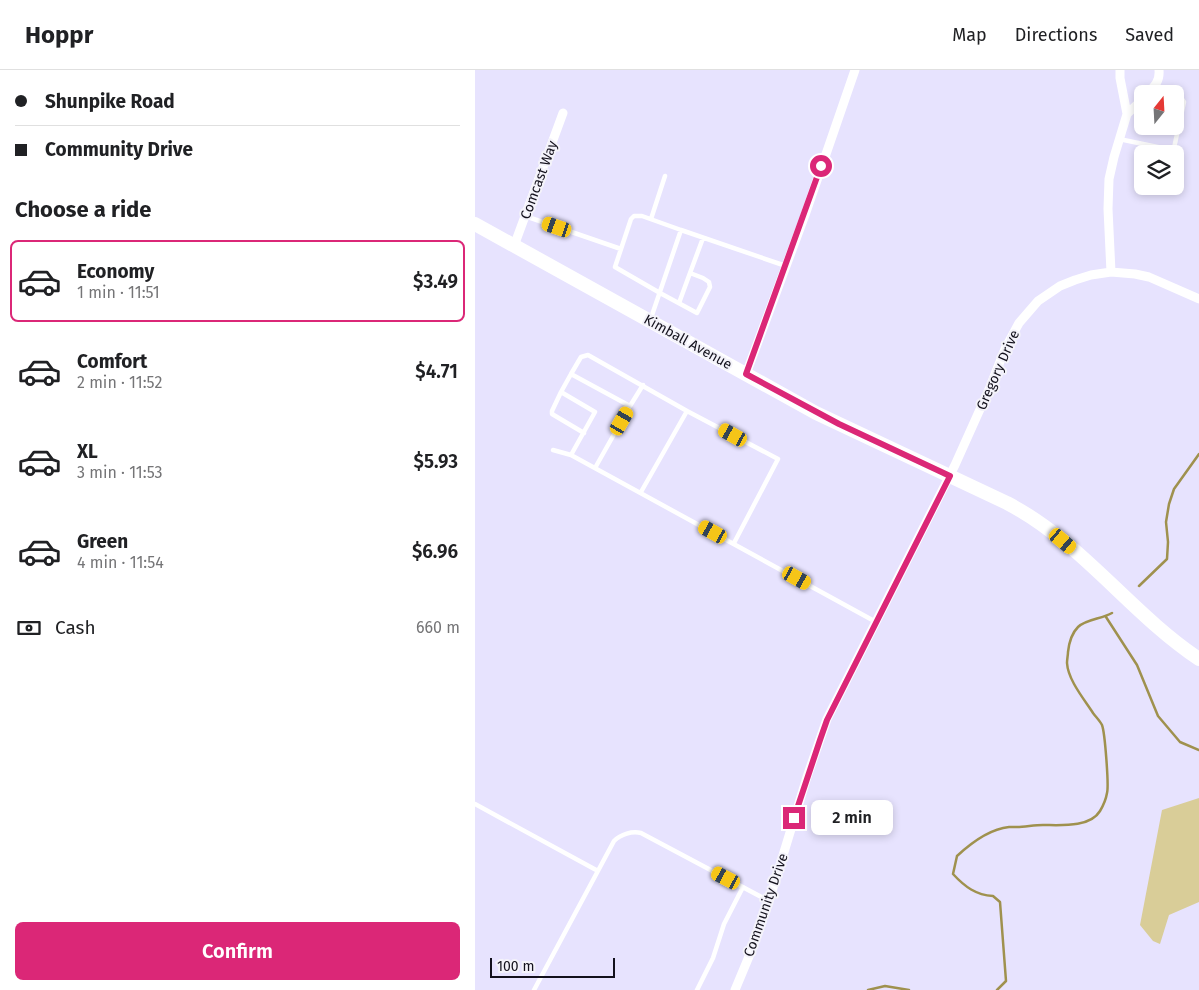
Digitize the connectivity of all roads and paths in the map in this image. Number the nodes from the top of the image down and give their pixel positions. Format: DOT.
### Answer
graph roads {
  1 [pos="855,70"];
  2 [pos="1120,70"];
  3 [pos="1159,70"];
  4 [pos="1156,85"];
  5 [pos="1134,107"];
  6 [pos="563,113"];
  7 [pos="1127,114"];
  8 [pos="1177,135"];
  9 [pos="1119,139"];
  10 [pos="665,176"];
  11 [pos="525,216"];
  12 [pos="651,219"];
  13 [pos="475,224"];
  14 [pos="681,230"];
  15 [pos="703,238"];
  16 [pos="514,246"];
  17 [pos="621,249"];
  18 [pos="786,266"];
  19 [pos="1111,272"];
  20 [pos="690,274"];
  21 [pos="660,293"];
  22 [pos="1199,298"];
  23 [pos="679,303"];
  24 [pos="650,321"];
  25 [pos="571,374"];
  26 [pos="746,374"];
  27 [pos="643,385"];
  28 [pos="561,392"];
  29 [pos="630,406"];
  30 [pos="687,410"];
  31 [pos="584,432"];
  32 [pos="553,450"];
  33 [pos="571,455"];
  34 [pos="595,468"];
  35 [pos="952,470"];
  36 [pos="641,492"];
  37 [pos="733,543"];
  38 [pos="876,622"];
  39 [pos="1199,659"];
  40 [pos="475,804"];
  41 [pos="598,871"];
  42 [pos="743,887"];
  43 [pos="769,901"];
  44 [pos="534,990"];
  45 [pos="697,990"];
  46 [pos="735,990"];
  1 -- 18 [label="street"];
  2 -- 7 [label="street"];
  3 -- 4 [label="street"];
  5 -- 7 [label="street"];
  6 -- 11 [label="street, Comcast Way"];
  7 -- 9 [label="street"];
  8 -- 9 [label="lane"];
  9 -- 19 [label="street"];
  10 -- 12 [label="lane"];
  11 -- 16 [label="street, Comcast Way"];
  11 -- 17 [label="lane"];
  12 -- 14 [label="lane"];
  12 -- 17 [label="lane"];
  13 -- 16 [label="main road, Kimball Avenue"];
  14 -- 15 [label="lane"];
  14 -- 21 [label="lane"];
  15 -- 18 [label="lane"];
  15 -- 20 [label="lane"];
  16 -- 24 [label="main road, Kimball Avenue"];
  17 -- 21 [label="lane"];
  18 -- 26 [label="street"];
  19 -- 22 [label="street, Gregory Drive"];
  19 -- 35 [label="street, Gregory Drive"];
  20 -- 23 [label="lane"];
  20 -- 23 [label="lane"];
  21 -- 23 [label="lane"];
  21 -- 24 [label="lane"];
  24 -- 26 [label="main road, Kimball Avenue"];
  25 -- 27 [label="lane"];
  25 -- 28 [label="lane"];
  25 -- 29 [label="lane"];
  26 -- 35 [label="main road, Kimball Avenue"];
  27 -- 29 [label="lane"];
  27 -- 30 [label="lane"];
  28 -- 31 [label="lane"];
  28 -- 31 [label="lane"];
  29 -- 34 [label="lane"];
  30 -- 36 [label="lane"];
  30 -- 37 [label="lane"];
  31 -- 33 [label="lane"];
  32 -- 33 [label="lane"];
  33 -- 34 [label="lane"];
  34 -- 36 [label="lane"];
  35 -- 38 [label="street, Community Drive"];
  35 -- 39 [label="main road, Kimball Avenue"];
  36 -- 37 [label="lane"];
  37 -- 38 [label="lane"];
  38 -- 43 [label="street, Community Drive"];
  40 -- 41 [label="lane"];
  41 -- 42 [label="lane"];
  41 -- 44 [label="lane"];
  42 -- 43 [label="lane"];
  42 -- 45 [label="lane"];
  43 -- 46 [label="street, Community Drive"];
}
